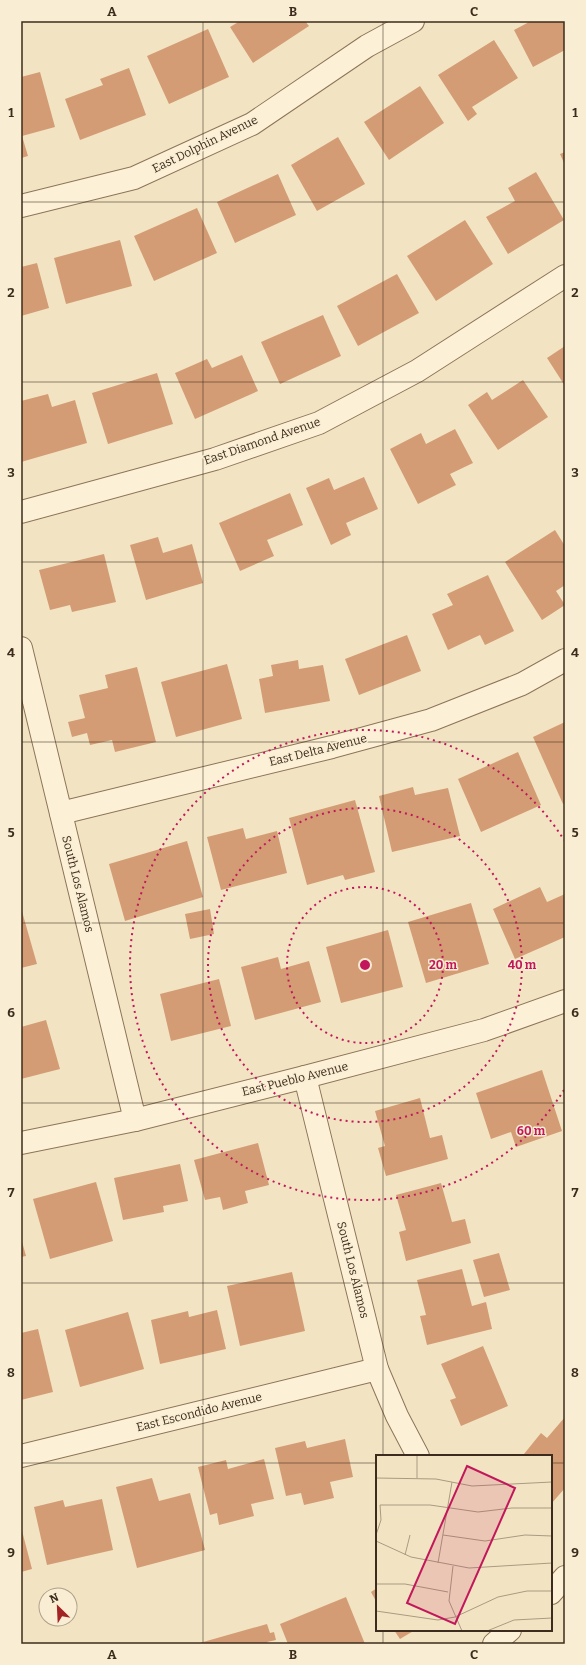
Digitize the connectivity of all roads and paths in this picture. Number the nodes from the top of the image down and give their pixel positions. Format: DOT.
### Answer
graph roads {
  1 [pos="413,21"];
  2 [pos="21,206"];
  3 [pos="565,276"];
  4 [pos="21,512"];
  5 [pos="21,648"];
  6 [pos="565,660"];
  7 [pos="61,813"];
  8 [pos="565,1001"];
  9 [pos="305,1077"];
  10 [pos="135,1120"];
  11 [pos="21,1144"];
  12 [pos="377,1369"];
  13 [pos="417,1455"];
  14 [pos="21,1456"];
  15 [pos="509,1631"];
  16 [pos="494,1644"];
  1 -- 2 [label="street, East Dolphin Avenue"];
  3 -- 4 [label="street, East Diamond Avenue"];
  5 -- 7 [label="street, South Los Alamos"];
  6 -- 7 [label="street, East Delta Avenue"];
  7 -- 10 [label="street, South Los Alamos"];
  8 -- 9 [label="street, East Pueblo Avenue"];
  9 -- 10 [label="street, East Pueblo Avenue"];
  9 -- 12 [label="street, South Los Alamos"];
  10 -- 11 [label="street, East Pueblo Avenue"];
  12 -- 13 [label="street, South Los Alamos"];
  12 -- 14 [label="street, East Escondido Avenue"];
  15 -- 16 [label="street"];
}
